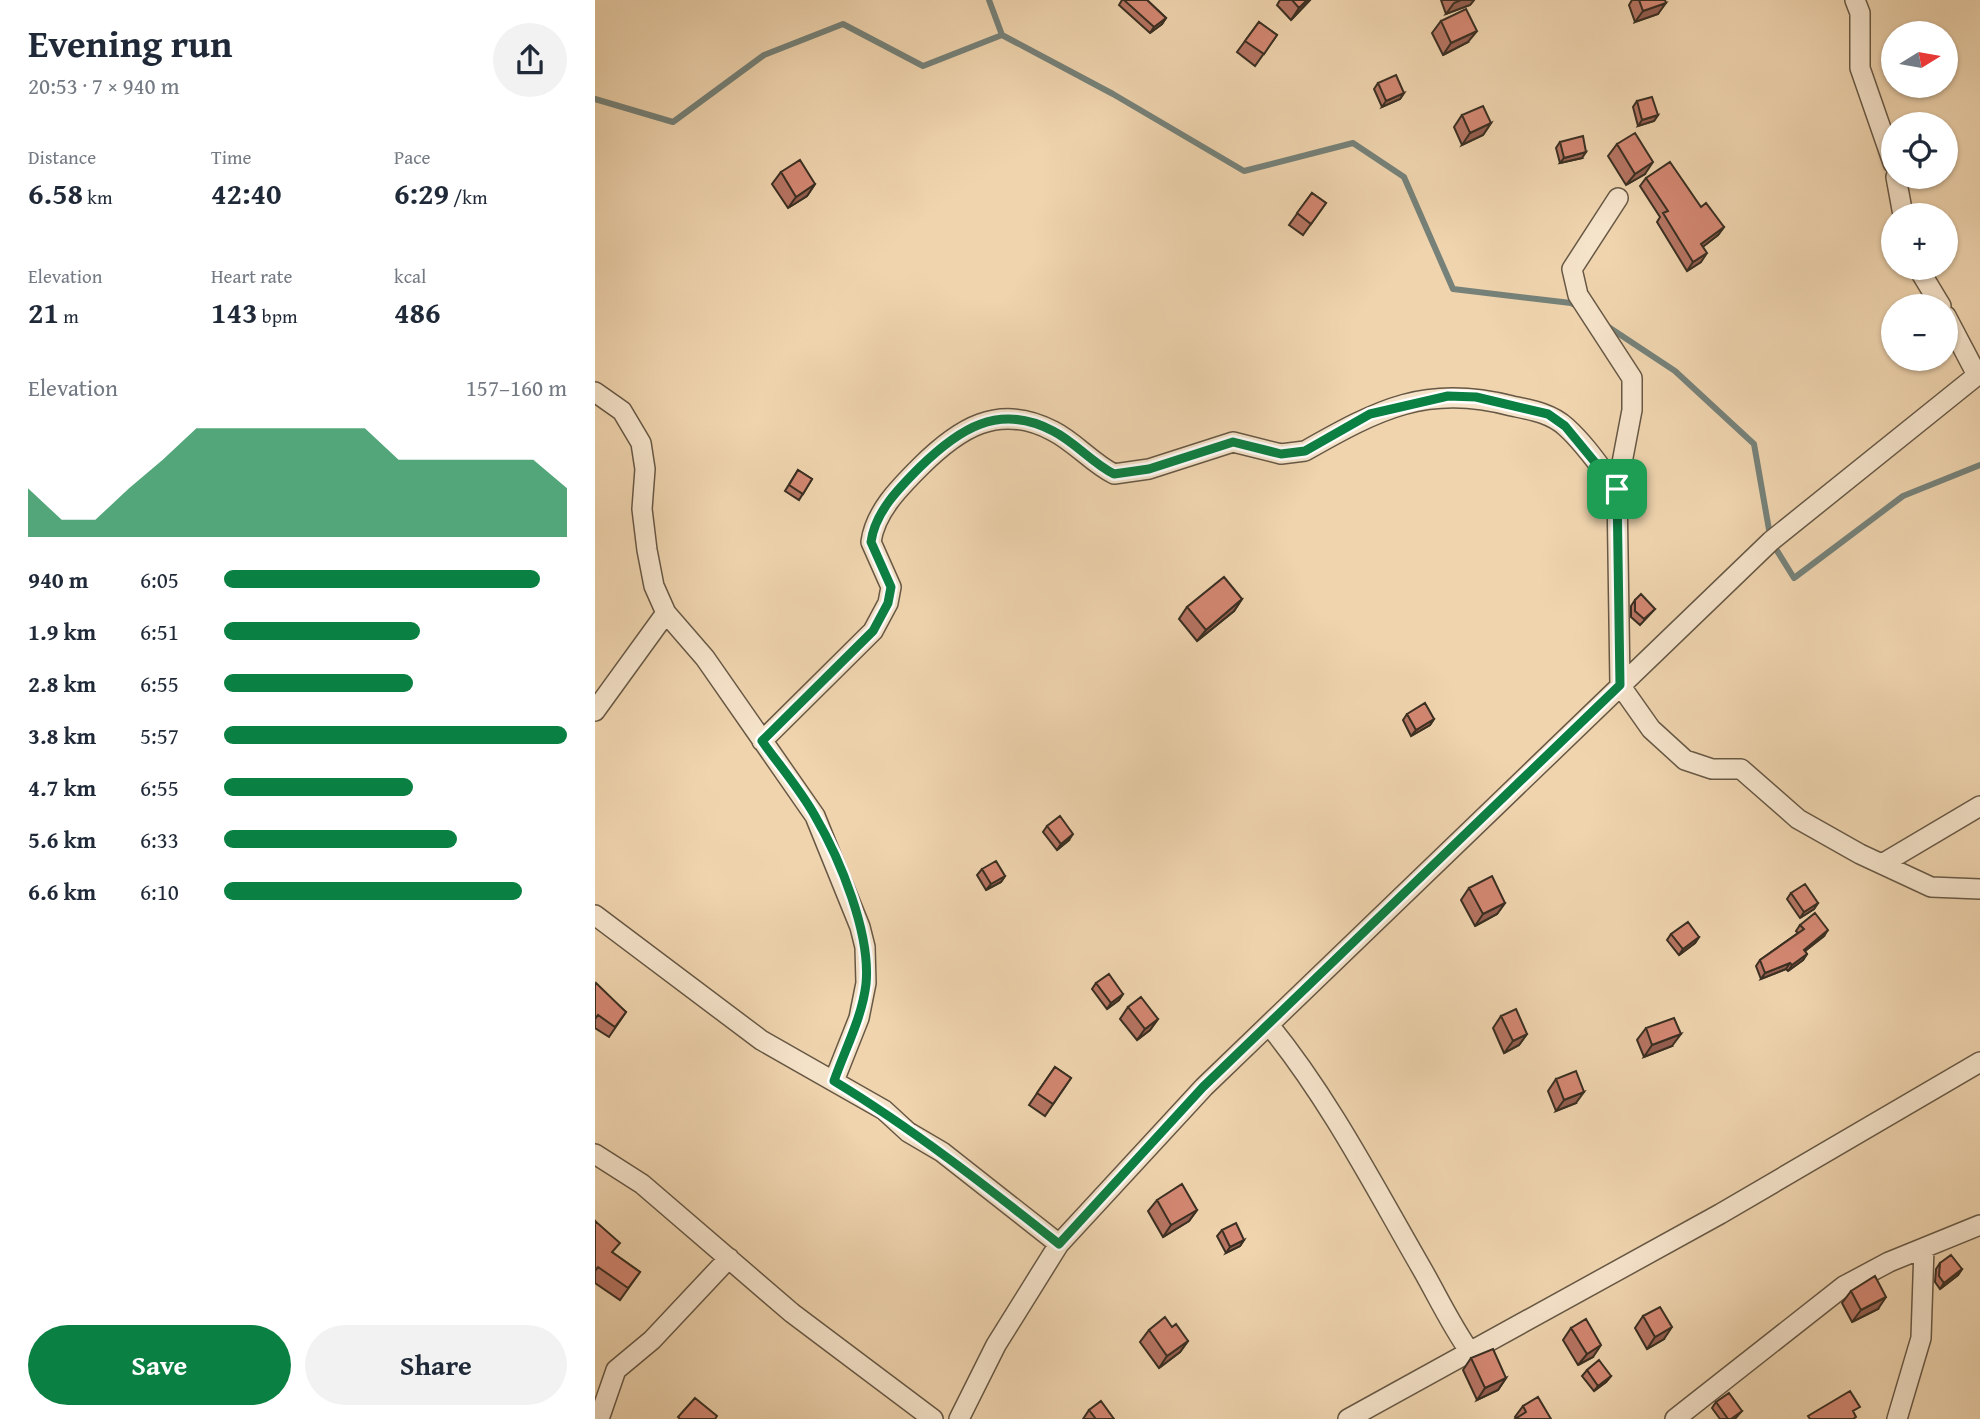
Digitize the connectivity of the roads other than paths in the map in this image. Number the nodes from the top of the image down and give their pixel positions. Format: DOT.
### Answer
graph roads {
  1 [pos="1855,0"];
  2 [pos="1881,128"];
  3 [pos="1618,198"];
  4 [pos="1958,337"];
  5 [pos="1979,374"];
  6 [pos="595,393"];
  7 [pos="1617,489"];
  8 [pos="666,613"];
  9 [pos="1620,685"];
  10 [pos="595,710"];
  11 [pos="762,741"];
  12 [pos="1980,806"];
  13 [pos="1882,863"];
  14 [pos="1980,889"];
  15 [pos="595,915"];
  16 [pos="1269,1025"];
  17 [pos="1980,1062"];
  18 [pos="834,1081"];
  19 [pos="595,1154"];
  20 [pos="1980,1225"];
  21 [pos="1059,1244"];
  22 [pos="1924,1248"];
  23 [pos="729,1258"];
  24 [pos="1470,1352"];
  25 [pos="601,1390"];
  26 [pos="599,1419"];
  27 [pos="933,1419"];
  28 [pos="960,1419"];
  29 [pos="1348,1419"];
  30 [pos="1675,1419"];
  31 [pos="1897,1419"];
  1 -- 2 [label="street"];
  3 -- 7 [label="street"];
  4 -- 5 [label="street"];
  5 -- 9 [label="street"];
  6 -- 8 [label="street"];
  7 -- 9 [label="street"];
  7 -- 11 [label="street"];
  8 -- 10 [label="street"];
  8 -- 11 [label="street"];
  9 -- 13 [label="street"];
  9 -- 16 [label="street"];
  11 -- 18 [label="street"];
  12 -- 13 [label="street"];
  13 -- 14 [label="street"];
  15 -- 18 [label="street"];
  16 -- 21 [label="street"];
  16 -- 24 [label="street"];
  17 -- 24 [label="street"];
  18 -- 21 [label="street"];
  19 -- 23 [label="street"];
  20 -- 22 [label="street"];
  21 -- 28 [label="street"];
  22 -- 30 [label="street"];
  22 -- 31 [label="street"];
  23 -- 25 [label="street"];
  23 -- 27 [label="street"];
  24 -- 29 [label="street"];
  25 -- 26 [label="street"];
}
